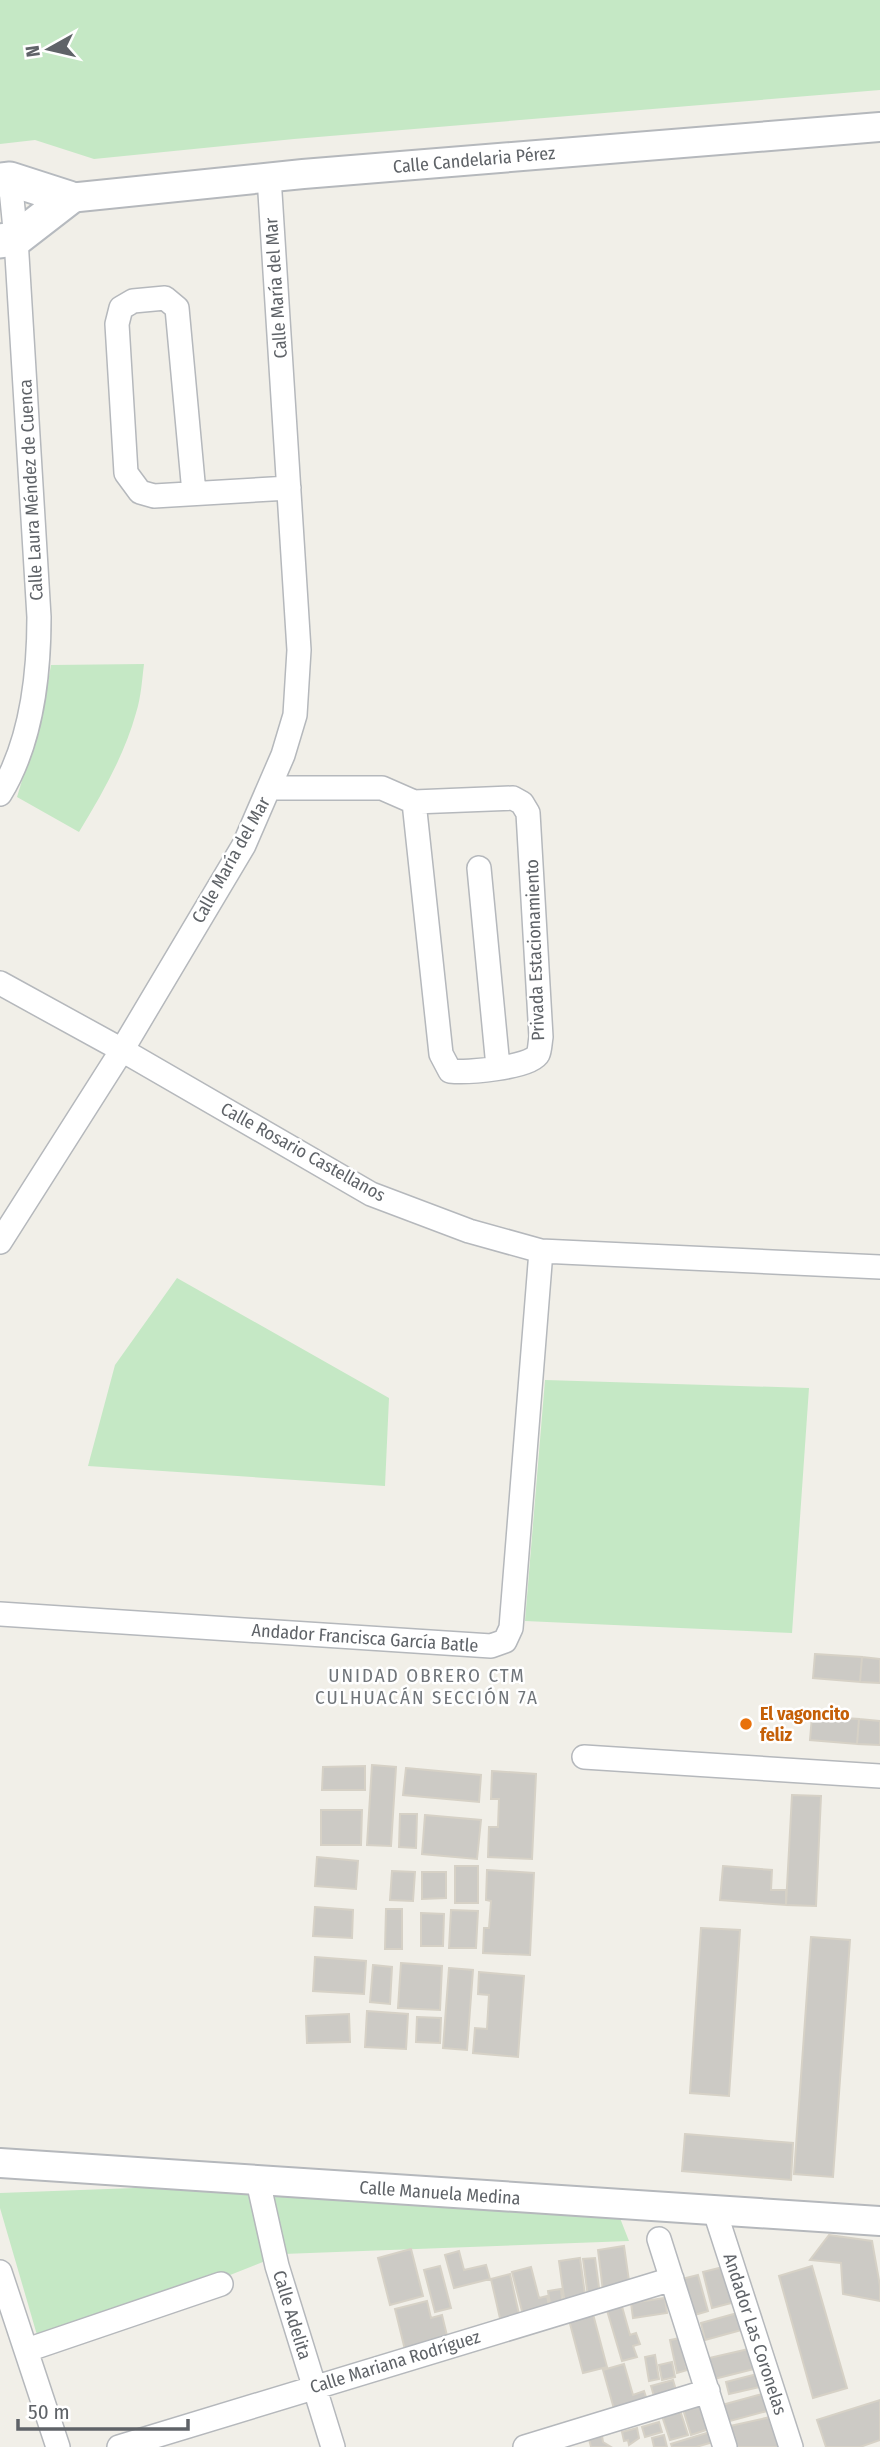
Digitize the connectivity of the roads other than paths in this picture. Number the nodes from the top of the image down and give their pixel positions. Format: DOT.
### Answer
graph roads {
  1 [pos="880,127"];
  2 [pos="269,177"];
  3 [pos="5,179"];
  4 [pos="69,198"];
  5 [pos="8,240"];
  6 [pos="289,488"];
  7 [pos="194,493"];
  8 [pos="270,788"];
  9 [pos="0,794"];
  10 [pos="414,802"];
  11 [pos="479,868"];
  12 [pos="0,983"];
  13 [pos="122,1050"];
  14 [pos="498,1067"];
  15 [pos="0,1242"];
  16 [pos="541,1251"];
  17 [pos="880,1267"];
  18 [pos="0,1614"];
  19 [pos="584,1757"];
  20 [pos="880,1776"];
  21 [pos="0,2163"];
  22 [pos="258,2180"];
  23 [pos="718,2221"];
  24 [pos="880,2221"];
  25 [pos="659,2239"];
  26 [pos="0,2272"];
  27 [pos="671,2279"];
  28 [pos="221,2284"];
  29 [pos="27,2350"];
  30 [pos="314,2386"];
  31 [pos="708,2391"];
  32 [pos="58,2447"];
  33 [pos="119,2447"];
  34 [pos="333,2447"];
  35 [pos="525,2447"];
  36 [pos="725,2447"];
  37 [pos="791,2447"];
  1 -- 2 [label="street, Calle Candelaria Pérez"];
  2 -- 4 [label="street, Calle Candelaria Pérez"];
  2 -- 6 [label="street, Calle María del Mar"];
  3 -- 4 [label="main road, Calle Candelaria Pérez"];
  3 -- 5 [label="street, Calle Laura Méndez de Cuenca"];
  4 -- 5 [label="main road"];
  5 -- 9 [label="street, Calle Laura Méndez de Cuenca"];
  6 -- 7 [label="street"];
  6 -- 8 [label="street, Calle María del Mar"];
  7 -- 7 [label="street"];
  8 -- 10 [label="street, Privada Estacionamiento"];
  8 -- 13 [label="street, Calle María del Mar"];
  10 -- 14 [label="street, Privada Estacionamiento"];
  10 -- 14 [label="street, Privada Estacionamiento"];
  11 -- 14 [label="street"];
  12 -- 13 [label="street, Calle Rosario Castellanos"];
  13 -- 15 [label="street, Calle María del Mar"];
  13 -- 16 [label="street, Calle Rosario Castellanos"];
  16 -- 17 [label="street, Calle Rosario Castellanos"];
  16 -- 18 [label="street, Andador Francisca García Batle"];
  19 -- 20 [label="street"];
  21 -- 22 [label="street, Calle Manuela Medina"];
  22 -- 24 [label="street, Calle Manuela Medina"];
  22 -- 30 [label="street, Calle Adelita"];
  23 -- 37 [label="street, Andador Las Coronelas"];
  25 -- 27 [label="street"];
  26 -- 29 [label="street"];
  27 -- 30 [label="street, Calle Mariana Rodríguez"];
  27 -- 31 [label="street"];
  28 -- 29 [label="street"];
  29 -- 32 [label="street"];
  30 -- 33 [label="street, Calle Mariana Rodríguez"];
  30 -- 34 [label="street, Calle Adelita"];
  31 -- 35 [label="street"];
  31 -- 36 [label="street"];
}
